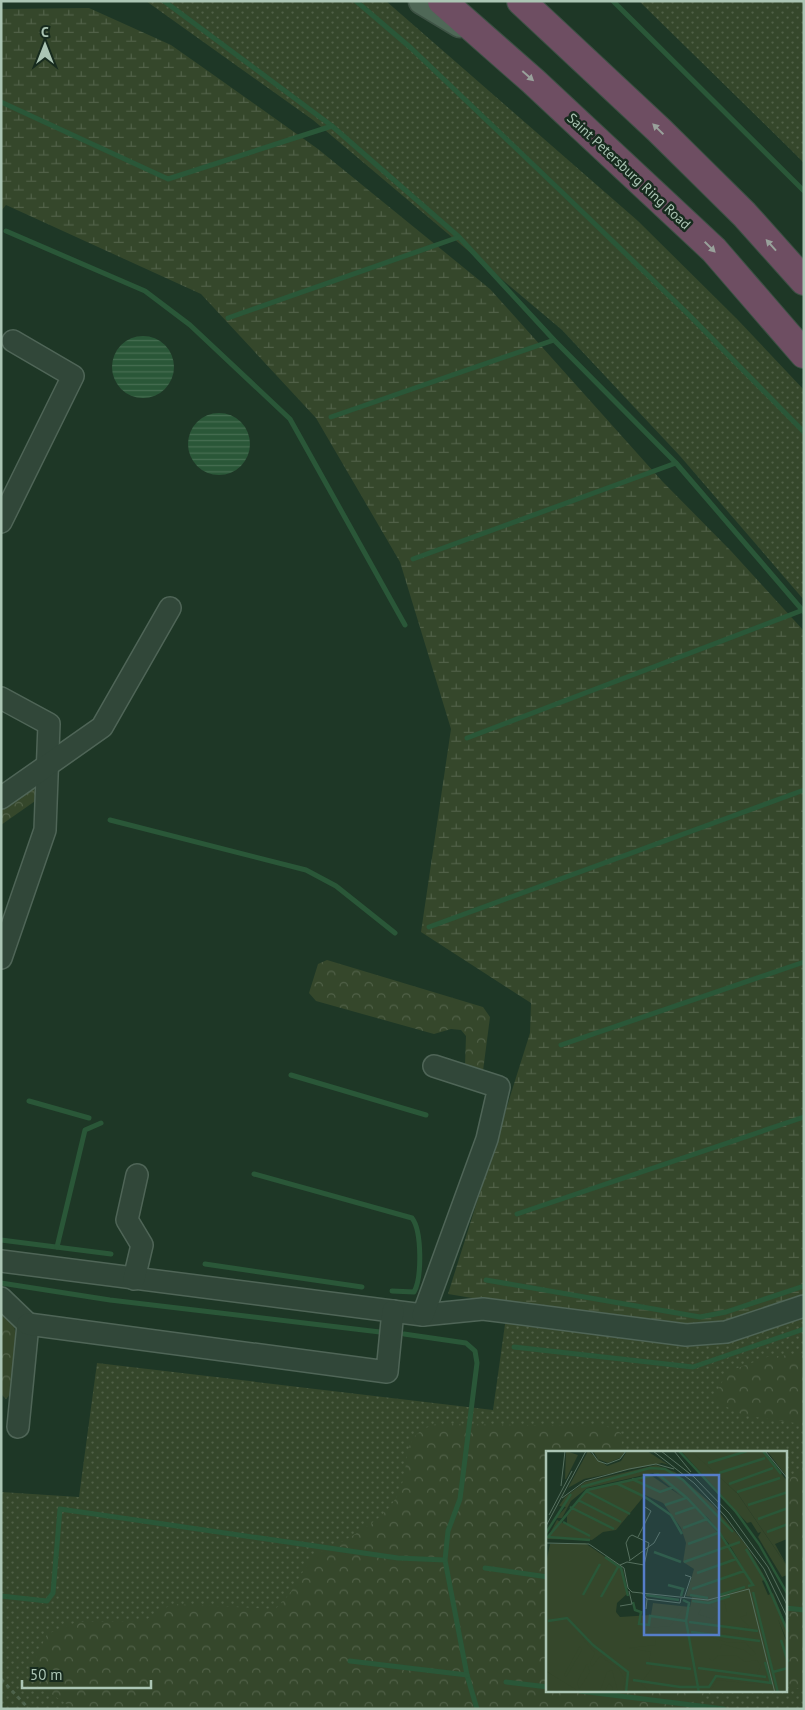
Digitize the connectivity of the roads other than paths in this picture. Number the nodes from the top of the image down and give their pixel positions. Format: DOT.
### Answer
graph roads {
  1 [pos="422,1"];
  2 [pos="442,1"];
  3 [pos="527,5"];
  4 [pos="491,44"];
  5 [pos="804,281"];
  6 [pos="13,341"];
  7 [pos="804,354"];
  8 [pos="1,522"];
  9 [pos="170,608"];
  10 [pos="1,698"];
  11 [pos="48,765"];
  12 [pos="1,798"];
  13 [pos="1,958"];
  14 [pos="434,1066"];
  15 [pos="136,1175"];
  16 [pos="1,1262"];
  17 [pos="134,1279"];
  18 [pos="1,1298"];
  19 [pos="804,1306"];
  20 [pos="393,1311"];
  21 [pos="424,1316"];
  22 [pos="28,1324"];
  23 [pos="18,1427"];
  1 -- 4 [label="main road"];
  2 -- 4 [label="highway, Saint Petersburg Ring Road"];
  5 -- 3 [label="highway, one-way"];
  4 -- 7 [label="highway, Saint Petersburg Ring Road, one-way"];
  6 -- 8 [label="lane"];
  9 -- 11 [label="lane"];
  10 -- 11 [label="lane"];
  11 -- 12 [label="lane"];
  11 -- 13 [label="lane"];
  14 -- 21 [label="lane"];
  15 -- 17 [label="lane"];
  16 -- 17 [label="lane"];
  17 -- 20 [label="lane"];
  18 -- 22 [label="lane"];
  19 -- 21 [label="lane"];
  20 -- 21 [label="lane"];
  20 -- 22 [label="lane"];
  22 -- 23 [label="lane"];
}
